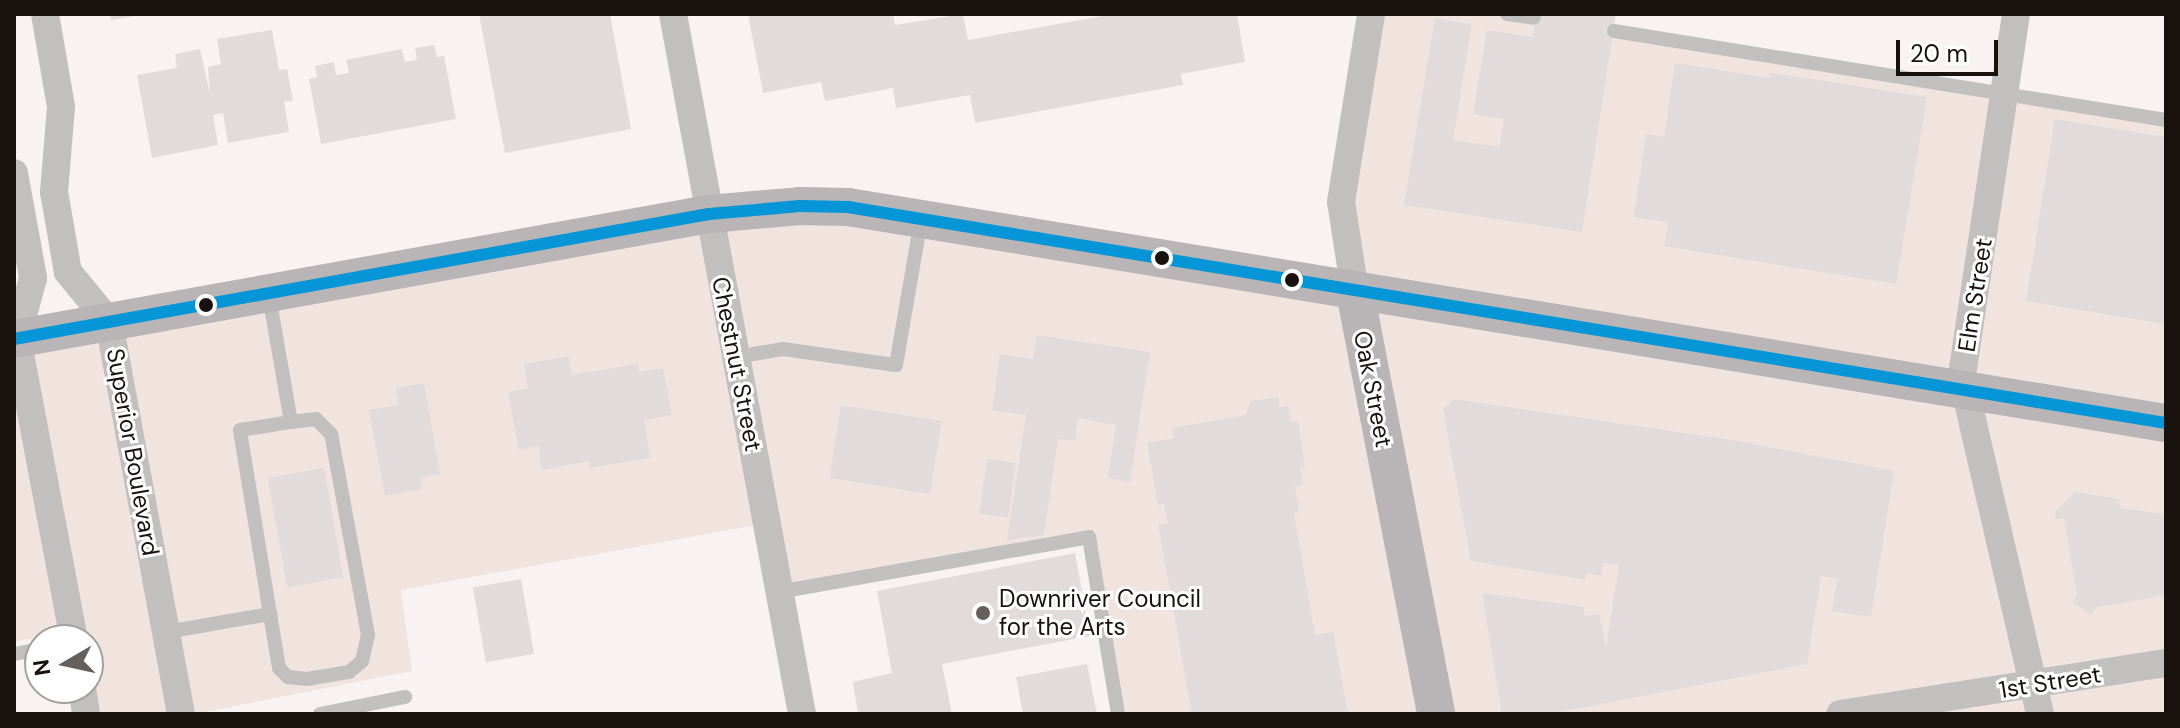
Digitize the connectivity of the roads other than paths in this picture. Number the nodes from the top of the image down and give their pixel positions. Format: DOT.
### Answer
graph roads {
  1 [pos="45,14"];
  2 [pos="673,14"];
  3 [pos="1371,14"];
  4 [pos="1507,14"];
  5 [pos="2016,14"];
  6 [pos="1534,18"];
  7 [pos="1614,31"];
  8 [pos="2005,93"];
  9 [pos="2166,120"];
  10 [pos="14,173"];
  11 [pos="709,214"];
  12 [pos="921,220"];
  13 [pos="1355,292"];
  14 [pos="269,294"];
  15 [pos="109,322"];
  16 [pos="16,338"];
  17 [pos="736,357"];
  18 [pos="1965,390"];
  19 [pos="291,422"];
  20 [pos="2166,423"];
  21 [pos="778,592"];
  22 [pos="270,614"];
  23 [pos="71,624"];
  24 [pos="166,632"];
  25 [pos="2166,663"];
  26 [pos="2034,684"];
  27 [pos="405,697"];
  28 [pos="181,714"];
  29 [pos="320,714"];
  30 [pos="802,714"];
  31 [pos="1118,714"];
  32 [pos="1436,714"];
  33 [pos="1840,714"];
  34 [pos="2040,714"];
  1 -- 15 [label="street, Superior Boulevard"];
  2 -- 11 [label="street, Chestnut Street"];
  3 -- 13 [label="street, Oak Street"];
  4 -- 6 [label="lane"];
  5 -- 8 [label="street, Elm Street"];
  7 -- 8 [label="lane"];
  8 -- 9 [label="lane"];
  8 -- 18 [label="street, Elm Street"];
  10 -- 16 [label="street"];
  11 -- 12 [label="main road"];
  11 -- 14 [label="main road"];
  11 -- 17 [label="street, Chestnut Street"];
  12 -- 13 [label="main road"];
  12 -- 17 [label="lane"];
  13 -- 18 [label="main road"];
  13 -- 32 [label="main road, Oak Street"];
  14 -- 15 [label="main road"];
  14 -- 19 [label="lane"];
  15 -- 16 [label="main road"];
  15 -- 24 [label="street, Superior Boulevard"];
  16 -- 23 [label="street"];
  17 -- 21 [label="street, Chestnut Street"];
  18 -- 20 [label="main road"];
  18 -- 26 [label="street, Elm Street"];
  19 -- 22 [label="lane"];
  19 -- 22 [label="lane"];
  21 -- 30 [label="street, Chestnut Street"];
  21 -- 31 [label="lane"];
  22 -- 24 [label="lane"];
  24 -- 28 [label="street, Superior Boulevard"];
  25 -- 26 [label="street, 1st Street"];
  26 -- 33 [label="street, 1st Street"];
  26 -- 34 [label="street, Elm Street"];
  27 -- 29 [label="lane"];
}
